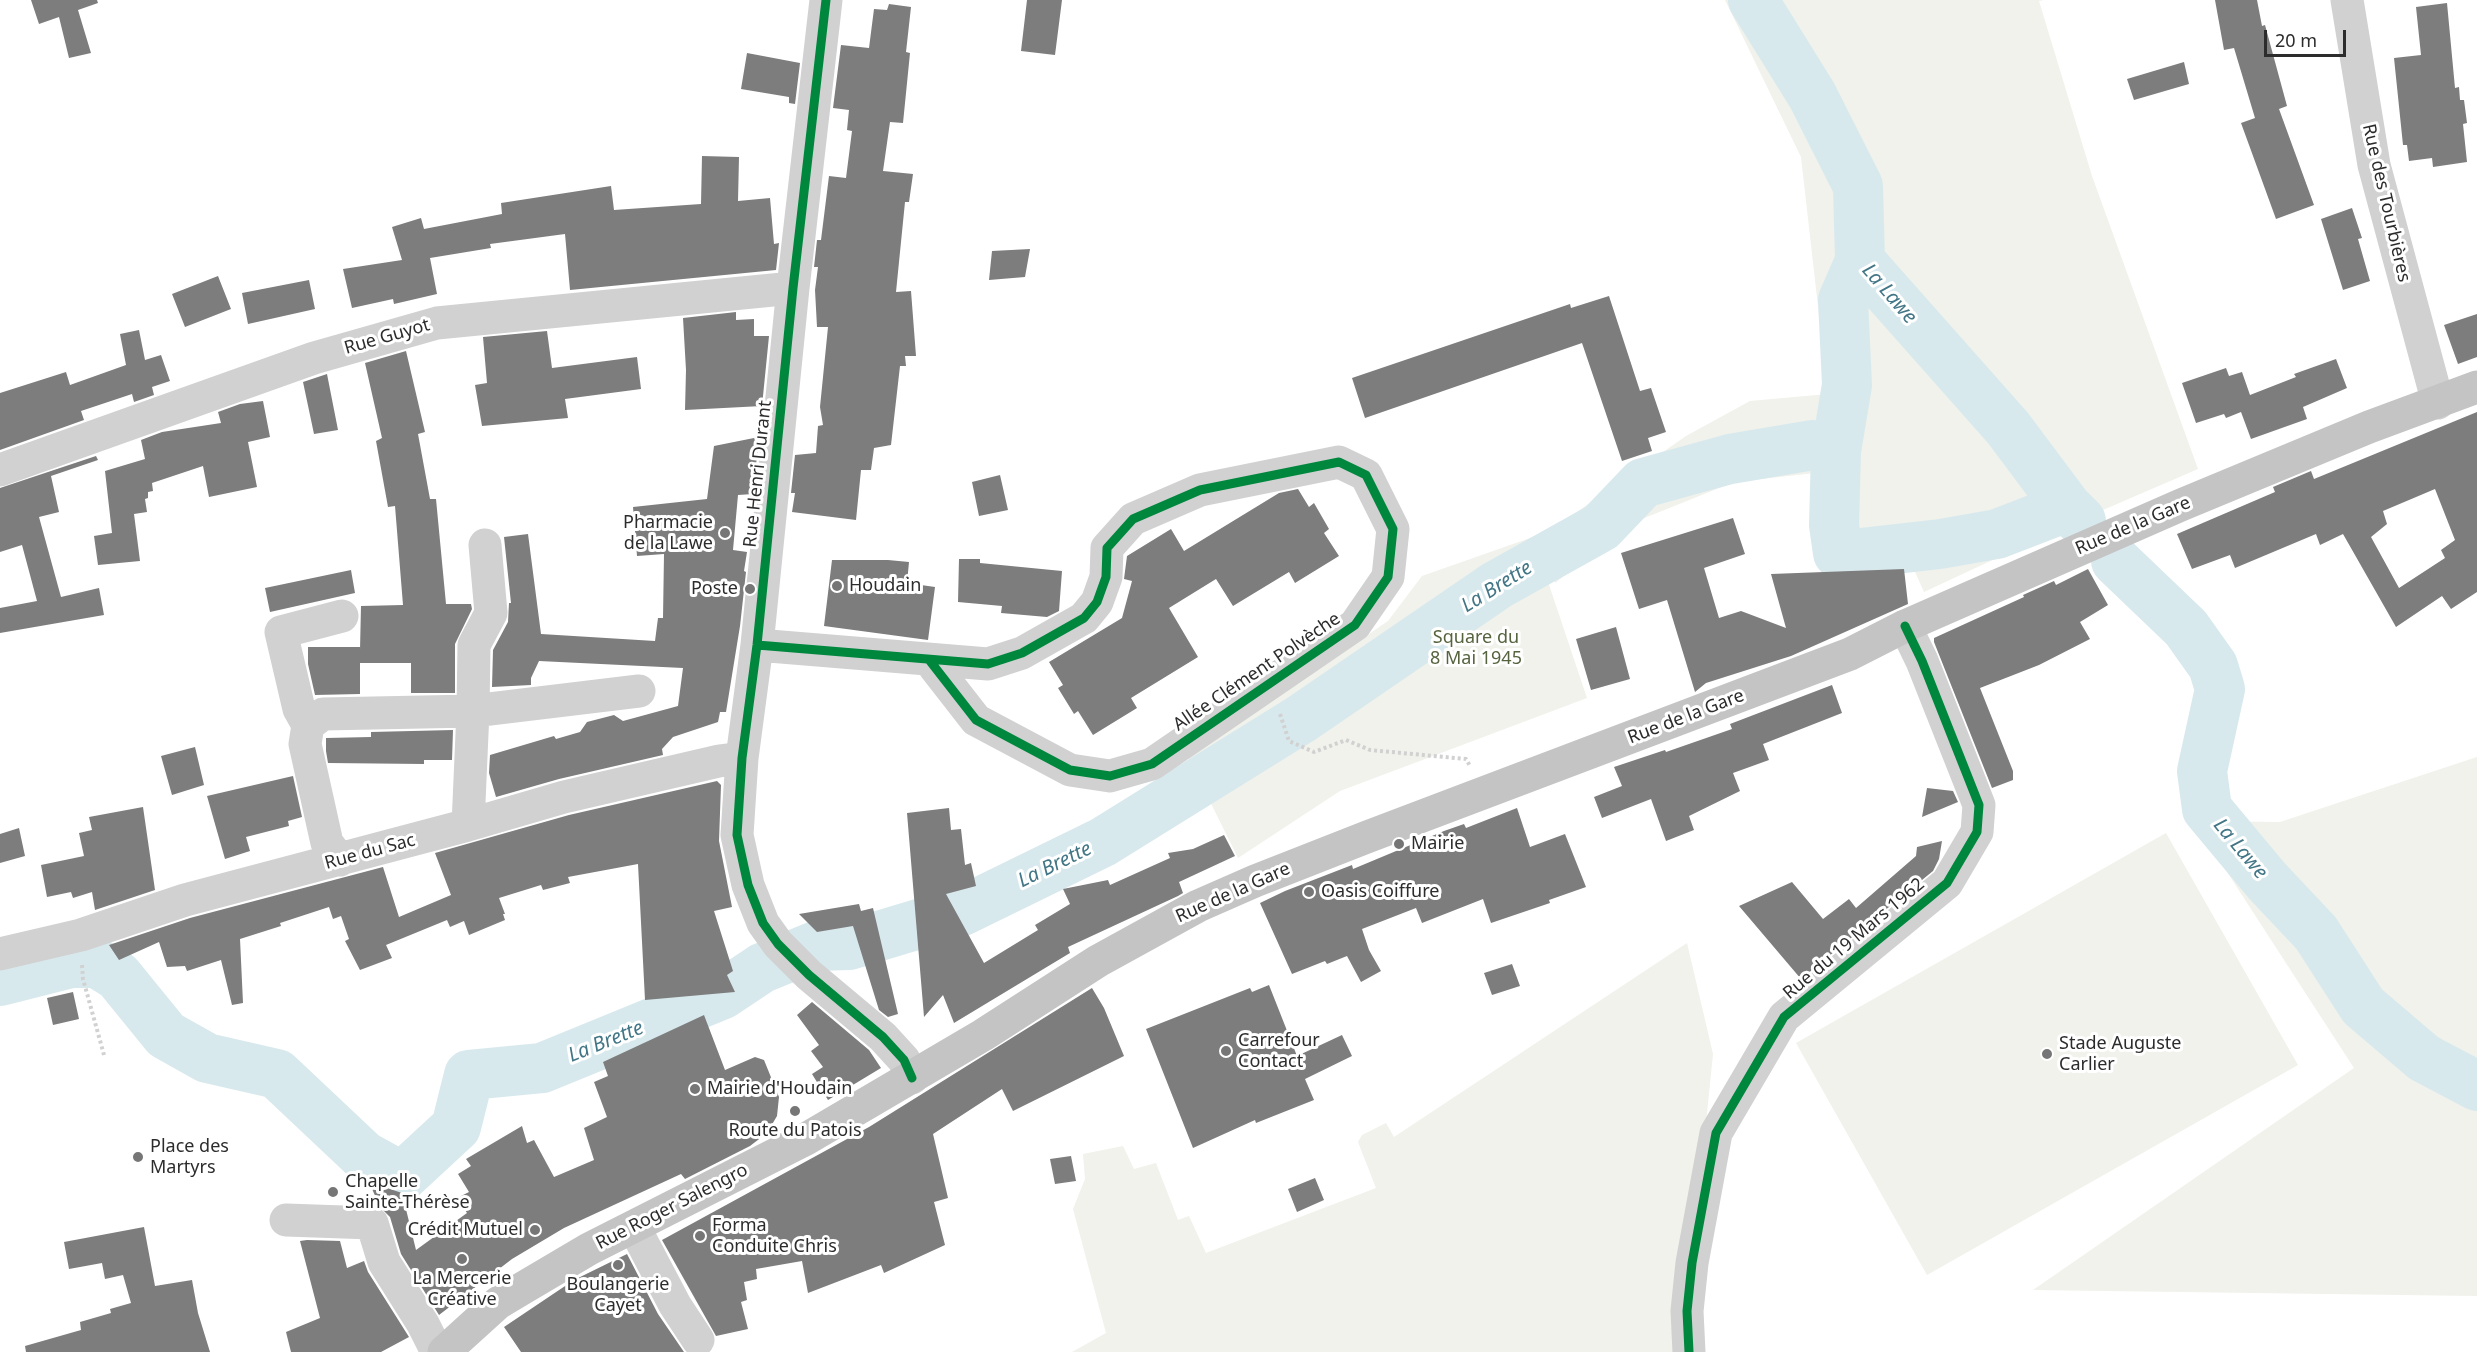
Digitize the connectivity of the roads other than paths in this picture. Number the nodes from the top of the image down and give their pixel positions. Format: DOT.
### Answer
graph roads {
  1 [pos="826,0"];
  2 [pos="2346,0"];
  3 [pos="793,288"];
  4 [pos="2477,387"];
  5 [pos="2438,403"];
  6 [pos="0,470"];
  7 [pos="485,545"];
  8 [pos="342,616"];
  9 [pos="1905,626"];
  10 [pos="757,645"];
  11 [pos="930,661"];
  12 [pos="639,692"];
  13 [pos="474,711"];
  14 [pos="308,725"];
  15 [pos="742,758"];
  16 [pos="468,825"];
  17 [pos="340,860"];
  18 [pos="0,954"];
  19 [pos="912,1078"];
  20 [pos="286,1220"];
  21 [pos="634,1227"];
  22 [pos="698,1340"];
  23 [pos="437,1352"];
  24 [pos="444,1352"];
  25 [pos="1689,1352"];
  1 -- 3 [label="street, Rue Henri Durant"];
  2 -- 5 [label="street, Rue des Tourbières"];
  3 -- 6 [label="street, Rue Guyot"];
  3 -- 10 [label="street, Rue Henri Durant"];
  4 -- 5 [label="main road, Rue de la Gare"];
  5 -- 9 [label="main road, Rue de la Gare"];
  7 -- 13 [label="street"];
  8 -- 14 [label="street"];
  9 -- 19 [label="main road, Rue de la Gare"];
  9 -- 25 [label="street, Rue du 19 Mars 1962"];
  10 -- 11 [label="street, Allée Clément Polvèche"];
  10 -- 15 [label="street, Rue Henri Durant"];
  11 -- 11 [label="street, Allée Clément Polvèche"];
  12 -- 13 [label="street"];
  13 -- 14 [label="street"];
  13 -- 16 [label="street"];
  14 -- 17 [label="street"];
  15 -- 16 [label="street, Rue du Sac"];
  15 -- 19 [label="street, Rue Henri Durant"];
  16 -- 17 [label="street, Rue du Sac"];
  17 -- 18 [label="street, Rue du Sac"];
  19 -- 21 [label="main road, Rue Roger Salengro"];
  20 -- 23 [label="street"];
  21 -- 22 [label="street"];
  21 -- 24 [label="main road, Rue Roger Salengro"];
}
